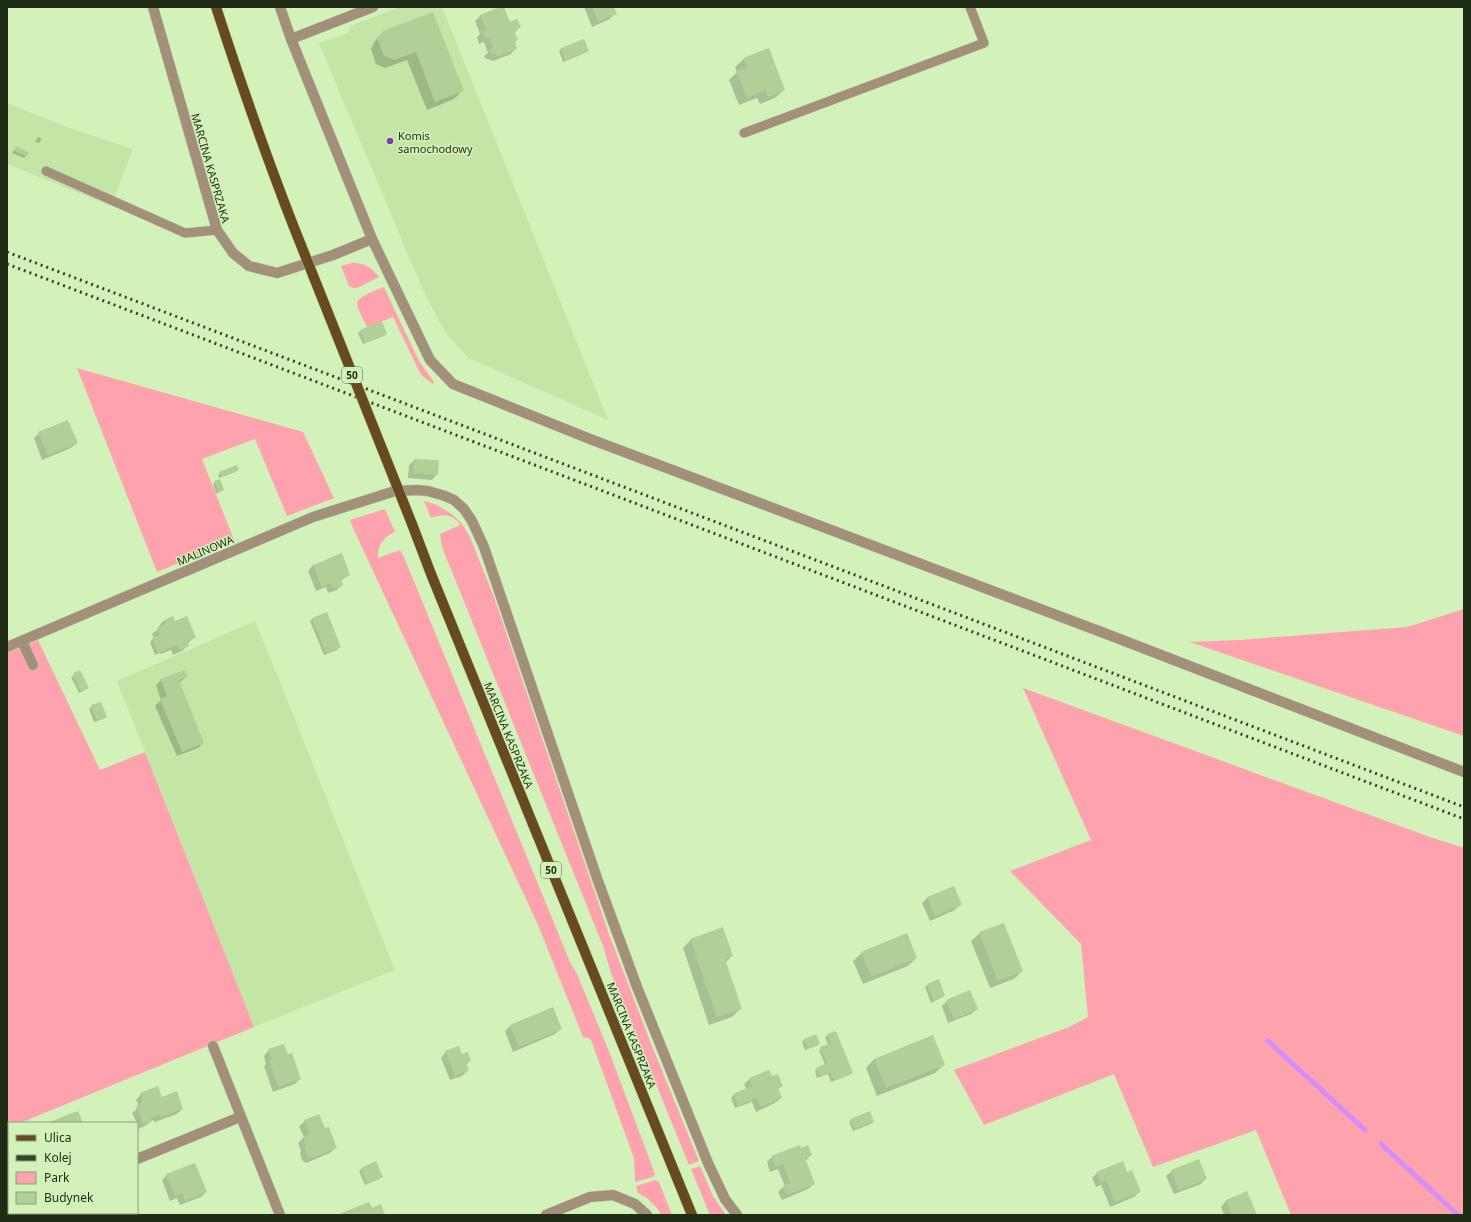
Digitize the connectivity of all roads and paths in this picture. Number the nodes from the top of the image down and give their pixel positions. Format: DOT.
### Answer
graph roads {
  1 [pos="153,7"];
  2 [pos="216,7"];
  3 [pos="280,7"];
  4 [pos="373,7"];
  5 [pos="970,7"];
  6 [pos="292,39"];
  7 [pos="744,133"];
  8 [pos="46,171"];
  9 [pos="217,230"];
  10 [pos="372,239"];
  11 [pos="417,490"];
  12 [pos="22,641"];
  13 [pos="7,647"];
  14 [pos="33,665"];
  15 [pos="1464,772"];
  16 [pos="213,1046"];
  17 [pos="240,1117"];
  18 [pos="138,1159"];
  19 [pos="280,1215"];
  20 [pos="546,1215"];
  21 [pos="647,1215"];
  22 [pos="692,1215"];
  23 [pos="737,1215"];
  1 -- 9 [label="street, MARCINA KASPRZAKA"];
  2 -- 22 [label="main road, MARCINA KASPRZAKA / 50, bridge"];
  3 -- 6 [label="street"];
  4 -- 6 [label="street"];
  5 -- 7 [label="lane"];
  6 -- 10 [label="street"];
  8 -- 9 [label="lane"];
  9 -- 10 [label="street, MARCINA KASPRZAKA"];
  10 -- 15 [label="street"];
  11 -- 12 [label="street, MALINOWA"];
  11 -- 23 [label="street, MARCINA KASPRZAKA"];
  12 -- 13 [label="street, MALINOWA"];
  12 -- 14 [label="street"];
  16 -- 17 [label="street"];
  17 -- 18 [label="street"];
  17 -- 19 [label="street"];
  20 -- 21 [label="street"];
}
